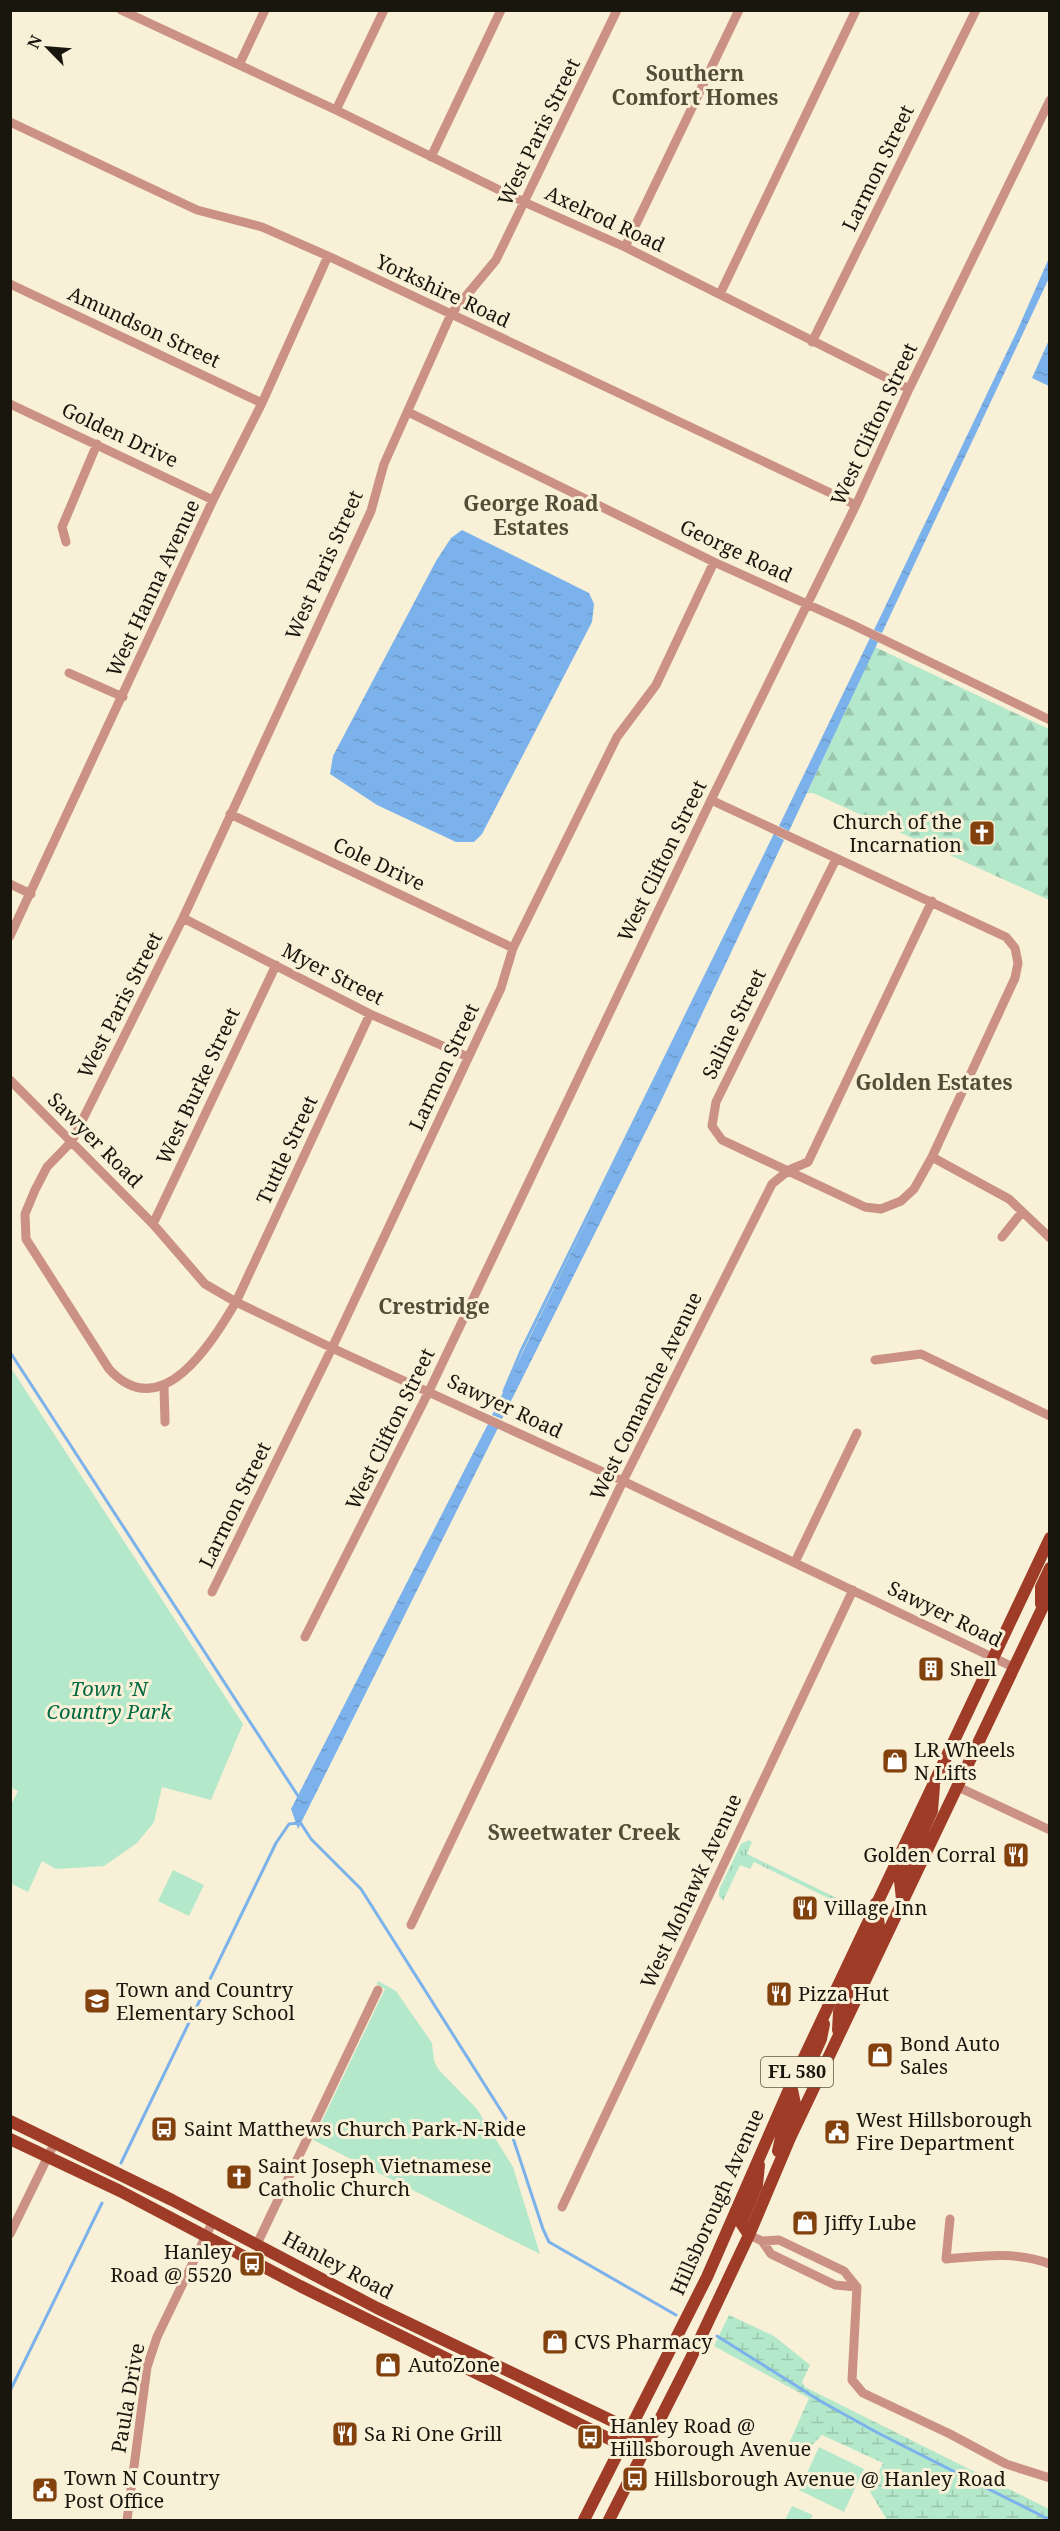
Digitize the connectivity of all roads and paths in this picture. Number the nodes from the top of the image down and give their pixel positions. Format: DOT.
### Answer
graph roads {
  1 [pos="121,10"];
  2 [pos="265,10"];
  3 [pos="384,10"];
  4 [pos="501,10"];
  5 [pos="617,10"];
  6 [pos="738,10"];
  7 [pos="856,10"];
  8 [pos="976,10"];
  9 [pos="142,15"];
  10 [pos="239,65"];
  11 [pos="1050,100"];
  12 [pos="336,110"];
  13 [pos="10,123"];
  14 [pos="431,158"];
  15 [pos="524,202"];
  16 [pos="625,247"];
  17 [pos="328,256"];
  18 [pos="10,284"];
  19 [pos="720,294"];
  20 [pos="451,314"];
  21 [pos="812,342"];
  22 [pos="909,389"];
  23 [pos="262,403"];
  24 [pos="10,404"];
  25 [pos="408,412"];
  26 [pos="97,444"];
  27 [pos="213,500"];
  28 [pos="856,505"];
  29 [pos="66,542"];
  30 [pos="714,562"];
  31 [pos="806,604"];
  32 [pos="69,673"];
  33 [pos="123,697"];
  34 [pos="1050,720"];
  35 [pos="711,800"];
  36 [pos="230,813"];
  37 [pos="836,858"];
  38 [pos="10,884"];
  39 [pos="31,894"];
  40 [pos="932,901"];
  41 [pos="183,918"];
  42 [pos="10,936"];
  43 [pos="513,948"];
  44 [pos="276,965"];
  45 [pos="370,1014"];
  46 [pos="468,1057"];
  47 [pos="10,1080"];
  48 [pos="72,1141"];
  49 [pos="932,1157"];
  50 [pos="789,1170"];
  51 [pos="1022,1212"];
  52 [pos="153,1224"];
  53 [pos="1002,1237"];
  54 [pos="1050,1238"];
  55 [pos="236,1302"];
  56 [pos="332,1348"];
  57 [pos="875,1360"];
  58 [pos="164,1386"];
  59 [pos="429,1391"];
  60 [pos="1050,1416"];
  61 [pos="165,1422"];
  62 [pos="857,1433"];
  63 [pos="623,1481"];
  64 [pos="1050,1538"];
  65 [pos="795,1562"];
  66 [pos="1050,1568"];
  67 [pos="853,1590"];
  68 [pos="212,1592"];
  69 [pos="1050,1592"];
  70 [pos="1041,1608"];
  71 [pos="305,1637"];
  72 [pos="992,1657"];
  73 [pos="1013,1667"];
  74 [pos="934,1778"];
  75 [pos="956,1786"];
  76 [pos="1050,1830"];
  77 [pos="902,1900"];
  78 [pos="876,1902"];
  79 [pos="411,1925"];
  80 [pos="378,1990"];
  81 [pos="826,2009"];
  82 [pos="837,2037"];
  83 [pos="791,2085"];
  84 [pos="814,2086"];
  85 [pos="10,2121"];
  86 [pos="10,2139"];
  87 [pos="55,2142"];
  88 [pos="761,2149"];
  89 [pos="48,2156"];
  90 [pos="774,2175"];
  91 [pos="140,2184"];
  92 [pos="133,2198"];
  93 [pos="562,2207"];
  94 [pos="950,2220"];
  95 [pos="213,2221"];
  96 [pos="10,2234"];
  97 [pos="206,2235"];
  98 [pos="749,2235"];
  99 [pos="762,2241"];
  100 [pos="257,2244"];
  101 [pos="1050,2264"];
  102 [pos="857,2287"];
  103 [pos="437,2337"];
  104 [pos="431,2351"];
  105 [pos="479,2357"];
  106 [pos="473,2372"];
  107 [pos="630,2430"];
  108 [pos="650,2439"];
  109 [pos="623,2445"];
  110 [pos="642,2455"];
  111 [pos="1050,2478"];
  112 [pos="127,2520"];
  113 [pos="584,2520"];
  114 [pos="609,2520"];
  1 -- 9 [label="street, Axelrod Road"];
  2 -- 10 [label="street"];
  3 -- 12 [label="street"];
  4 -- 14 [label="street"];
  5 -- 15 [label="street, West Paris Street"];
  6 -- 16 [label="street"];
  7 -- 19 [label="street"];
  8 -- 21 [label="street, Larmon Street"];
  9 -- 10 [label="street, Axelrod Road"];
  10 -- 12 [label="street, Axelrod Road"];
  11 -- 22 [label="street, West Clifton Street"];
  12 -- 14 [label="street, Axelrod Road"];
  13 -- 17 [label="street, Yorkshire Road"];
  14 -- 15 [label="street, Axelrod Road"];
  15 -- 16 [label="street, Axelrod Road"];
  15 -- 20 [label="street, West Paris Street"];
  16 -- 19 [label="street, Axelrod Road"];
  17 -- 20 [label="street, Yorkshire Road"];
  17 -- 23 [label="street, West Hanna Avenue"];
  18 -- 23 [label="street, Amundson Street"];
  19 -- 21 [label="street, Axelrod Road"];
  20 -- 25 [label="street, West Paris Street"];
  20 -- 28 [label="street, Yorkshire Road"];
  21 -- 22 [label="street, Axelrod Road"];
  22 -- 28 [label="street, West Clifton Street"];
  23 -- 27 [label="street, West Hanna Avenue"];
  24 -- 26 [label="street, Golden Drive"];
  25 -- 30 [label="street, George Road"];
  25 -- 36 [label="street, West Paris Street"];
  26 -- 27 [label="street, Golden Drive"];
  26 -- 29 [label="street"];
  27 -- 33 [label="street, West Hanna Avenue"];
  28 -- 31 [label="street, West Clifton Street"];
  30 -- 31 [label="street, George Road"];
  30 -- 43 [label="street, Larmon Street"];
  31 -- 34 [label="street, George Road"];
  31 -- 35 [label="street, West Clifton Street"];
  32 -- 33 [label="street"];
  33 -- 39 [label="street, West Hanna Avenue"];
  35 -- 37 [label="street"];
  35 -- 59 [label="street, West Clifton Street"];
  36 -- 41 [label="street, West Paris Street"];
  36 -- 43 [label="street, Cole Drive"];
  37 -- 40 [label="street"];
  37 -- 50 [label="street, Saline Street"];
  38 -- 39 [label="street"];
  39 -- 42 [label="street, West Hanna Avenue"];
  40 -- 49 [label="street"];
  40 -- 50 [label="street, West Comanche Avenue"];
  41 -- 44 [label="street, Myer Street"];
  41 -- 48 [label="street, West Paris Street"];
  43 -- 46 [label="street, Larmon Street"];
  44 -- 45 [label="street, Myer Street"];
  44 -- 52 [label="street, West Burke Street"];
  45 -- 46 [label="street, Myer Street"];
  45 -- 55 [label="street, Tuttle Street"];
  46 -- 56 [label="street, Larmon Street"];
  47 -- 48 [label="street, Sawyer Road"];
  48 -- 52 [label="street, Sawyer Road"];
  48 -- 58 [label="street, West Paris Street"];
  49 -- 50 [label="street, Saline Street"];
  49 -- 51 [label="street"];
  50 -- 63 [label="street, West Comanche Avenue"];
  51 -- 53 [label="street"];
  51 -- 54 [label="street"];
  52 -- 55 [label="street, Sawyer Road"];
  55 -- 56 [label="street, Sawyer Road"];
  55 -- 58 [label="street, Tuttle Street"];
  56 -- 59 [label="street, Sawyer Road"];
  56 -- 68 [label="street, Larmon Street"];
  57 -- 60 [label="street"];
  58 -- 61 [label="street"];
  59 -- 63 [label="street, Sawyer Road"];
  59 -- 71 [label="street, West Clifton Street"];
  62 -- 65 [label="street"];
  63 -- 65 [label="street, Sawyer Road"];
  63 -- 79 [label="street, West Comanche Avenue"];
  64 -- 72 [label="main road, Hillsborough Avenue / FL 580"];
  65 -- 67 [label="street, Sawyer Road"];
  66 -- 70 [label="main road"];
  67 -- 72 [label="street, Sawyer Road"];
  67 -- 93 [label="street, West Mohawk Avenue"];
  69 -- 70 [label="main road, Hillsborough Avenue / FL 580"];
  70 -- 73 [label="main road, Hillsborough Avenue / FL 580"];
  72 -- 73 [label="street, Sawyer Road"];
  72 -- 74 [label="main road, Hillsborough Avenue / FL 580"];
  73 -- 75 [label="main road, Hillsborough Avenue / FL 580"];
  74 -- 77 [label="main road"];
  74 -- 78 [label="main road, Hillsborough Avenue / FL 580"];
  75 -- 76 [label="street"];
  75 -- 77 [label="main road, Hillsborough Avenue / FL 580"];
  77 -- 82 [label="main road, Hillsborough Avenue / FL 580"];
  78 -- 81 [label="main road, Hillsborough Avenue / FL 580"];
  78 -- 82 [label="main road"];
  80 -- 100 [label="street"];
  81 -- 83 [label="main road, Hillsborough Avenue / FL 580"];
  81 -- 84 [label="main road"];
  82 -- 84 [label="main road, Hillsborough Avenue / FL 580"];
  83 -- 88 [label="main road, Hillsborough Avenue / FL 580"];
  83 -- 90 [label="main road"];
  84 -- 90 [label="main road, Hillsborough Avenue / FL 580"];
  85 -- 87 [label="main road, Hanley Road"];
  86 -- 89 [label="main road, Hanley Road"];
  87 -- 89 [label="street"];
  87 -- 91 [label="main road, Hanley Road"];
  88 -- 98 [label="main road"];
  88 -- 107 [label="main road, Hillsborough Avenue / FL 580"];
  89 -- 92 [label="main road, Hanley Road"];
  89 -- 96 [label="street"];
  90 -- 98 [label="main road, Hillsborough Avenue / FL 580"];
  91 -- 92 [label="main road"];
  91 -- 95 [label="main road, Hanley Road"];
  92 -- 97 [label="main road, Hanley Road"];
  94 -- 101 [label="street"];
  95 -- 97 [label="street, Paula Drive"];
  95 -- 100 [label="main road, Hanley Road"];
  97 -- 104 [label="main road, Hanley Road"];
  97 -- 112 [label="street, Paula Drive"];
  98 -- 99 [label="street"];
  98 -- 108 [label="main road, Hillsborough Avenue / FL 580"];
  99 -- 102 [label="street"];
  99 -- 102 [label="street"];
  100 -- 103 [label="main road, Hanley Road"];
  102 -- 111 [label="street"];
  103 -- 104 [label="main road"];
  103 -- 105 [label="main road, Hanley Road"];
  104 -- 106 [label="main road, Hanley Road"];
  105 -- 106 [label="main road"];
  105 -- 107 [label="main road, Hanley Road"];
  106 -- 109 [label="main road, Hanley Road"];
  107 -- 108 [label="main road, Hanley Road"];
  107 -- 109 [label="main road, Hillsborough Avenue / FL 580"];
  108 -- 110 [label="main road, Hillsborough Avenue / FL 580"];
  109 -- 110 [label="main road, Hanley Road"];
  109 -- 113 [label="main road, Hillsborough Avenue / FL 580"];
  110 -- 114 [label="main road, Hillsborough Avenue / FL 580"];
}
